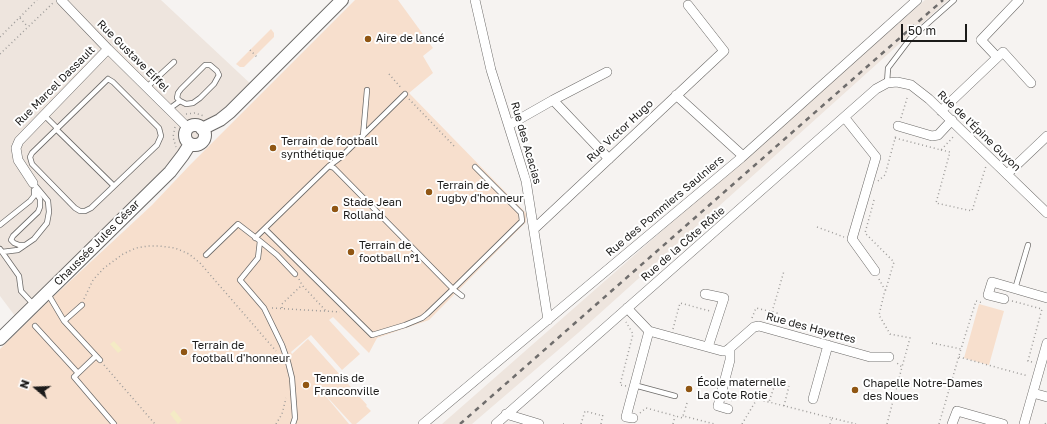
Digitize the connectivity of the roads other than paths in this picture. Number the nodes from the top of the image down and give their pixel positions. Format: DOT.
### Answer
graph roads {
  1 [pos="61,0"];
  2 [pos="342,0"];
  3 [pos="474,0"];
  4 [pos="917,0"];
  5 [pos="954,0"];
  6 [pos="1019,0"];
  7 [pos="688,5"];
  8 [pos="108,49"];
  9 [pos="997,57"];
  10 [pos="174,62"];
  11 [pos="607,72"];
  12 [pos="887,83"];
  13 [pos="1031,83"];
  14 [pos="147,87"];
  15 [pos="367,90"];
  16 [pos="405,94"];
  17 [pos="676,95"];
  18 [pos="554,100"];
  19 [pos="180,101"];
  20 [pos="169,109"];
  21 [pos="941,110"];
  22 [pos="44,114"];
  23 [pos="845,118"];
  24 [pos="952,120"];
  25 [pos="509,125"];
  26 [pos="898,126"];
  27 [pos="57,128"];
  28 [pos="188,128"];
  29 [pos="202,129"];
  30 [pos="363,136"];
  31 [pos="1046,140"];
  32 [pos="190,144"];
  33 [pos="743,156"];
  34 [pos="609,159"];
  35 [pos="329,166"];
  36 [pos="475,167"];
  37 [pos="1007,174"];
  38 [pos="114,186"];
  39 [pos="33,187"];
  40 [pos="1047,213"];
  41 [pos="0,225"];
  42 [pos="265,229"];
  43 [pos="534,229"];
  44 [pos="256,238"];
  45 [pos="260,242"];
  46 [pos="25,245"];
  47 [pos="1028,245"];
  48 [pos="1,251"];
  49 [pos="206,255"];
  50 [pos="874,271"];
  51 [pos="295,274"];
  52 [pos="453,289"];
  53 [pos="1015,289"];
  54 [pos="47,292"];
  55 [pos="705,294"];
  56 [pos="462,296"];
  57 [pos="1047,298"];
  58 [pos="1006,300"];
  59 [pos="34,305"];
  60 [pos="82,305"];
  61 [pos="627,308"];
  62 [pos="64,320"];
  63 [pos="548,320"];
  64 [pos="35,326"];
  65 [pos="649,331"];
  66 [pos="0,339"];
  67 [pos="1047,343"];
  68 [pos="828,345"];
  69 [pos="708,347"];
  70 [pos="730,348"];
  71 [pos="889,357"];
  72 [pos="1043,363"];
  73 [pos="78,373"];
  74 [pos="631,386"];
  75 [pos="1033,393"];
  76 [pos="675,396"];
  77 [pos="1047,397"];
  78 [pos="814,399"];
  79 [pos="728,409"];
  80 [pos="506,414"];
  81 [pos="633,418"];
  82 [pos="114,424"];
  83 [pos="293,424"];
  84 [pos="423,424"];
  85 [pos="496,424"];
  86 [pos="539,424"];
  87 [pos="952,424"];
  88 [pos="1003,424"];
  89 [pos="1024,424"];
  1 -- 8 [label="street, Rue Gustave Eiffel"];
  2 -- 29 [label="street"];
  3 -- 25 [label="street, Rue des Acacias"];
  4 -- 33 [label="street, Rue des Pommiers Saulniers"];
  5 -- 12 [label="lane"];
  6 -- 9 [label="street"];
  7 -- 17 [label="street, Rue Victor Hugo"];
  8 -- 14 [label="street, Rue Gustave Eiffel"];
  8 -- 22 [label="street, Rue Marcel Dassault"];
  9 -- 13 [label="street"];
  9 -- 21 [label="street"];
  10 -- 14 [label="lane"];
  11 -- 18 [label="street"];
  12 -- 21 [label="street, Rue de l'Épine Guyon"];
  12 -- 23 [label="street, Rue de la Côte Rôtie"];
  14 -- 20 [label="street, Rue Gustave Eiffel"];
  15 -- 30 [label="lane"];
  16 -- 30 [label="lane"];
  17 -- 33 [label="street"];
  17 -- 34 [label="street, Rue Victor Hugo"];
  18 -- 25 [label="street"];
  18 -- 34 [label="street"];
  19 -- 19 [label="lane"];
  19 -- 20 [label="lane"];
  20 -- 28 [label="street, Rue Gustave Eiffel"];
  21 -- 24 [label="street, Rue de l'Épine Guyon"];
  22 -- 27 [label="lane"];
  22 -- 39 [label="street, Rue Marcel Dassault"];
  23 -- 50 [label="street"];
  23 -- 61 [label="street, Rue de la Côte Rôtie"];
  24 -- 26 [label="street"];
  24 -- 37 [label="street, Rue de l'Épine Guyon"];
  25 -- 43 [label="street, Rue des Acacias"];
  27 -- 38 [label="lane"];
  27 -- 38 [label="lane"];
  27 -- 38 [label="lane"];
  28 -- 29 [label="street"];
  28 -- 32 [label="street"];
  29 -- 32 [label="street, Chaussée Jules César"];
  30 -- 35 [label="lane"];
  31 -- 37 [label="street"];
  32 -- 54 [label="street, Chaussée Jules César"];
  33 -- 63 [label="street, Rue des Pommiers Saulniers"];
  34 -- 43 [label="street, Rue Victor Hugo"];
  35 -- 42 [label="lane"];
  35 -- 52 [label="lane"];
  36 -- 52 [label="lane"];
  37 -- 40 [label="street, Rue de l'Épine Guyon"];
  39 -- 41 [label="lane"];
  39 -- 46 [label="lane"];
  39 -- 46 [label="lane"];
  42 -- 44 [label="lane"];
  42 -- 52 [label="lane"];
  43 -- 63 [label="street, Rue des Acacias"];
  44 -- 45 [label="lane"];
  44 -- 49 [label="lane"];
  45 -- 51 [label="lane"];
  45 -- 83 [label="lane"];
  46 -- 48 [label="lane"];
  47 -- 53 [label="lane"];
  48 -- 59 [label="lane"];
  52 -- 56 [label="lane"];
  53 -- 57 [label="street"];
  53 -- 58 [label="street"];
  54 -- 59 [label="street, Chaussée Jules César"];
  54 -- 62 [label="lane"];
  55 -- 69 [label="street"];
  59 -- 66 [label="street, Chaussée Jules César"];
  60 -- 62 [label="lane"];
  61 -- 65 [label="street"];
  61 -- 80 [label="street, Rue de la Côte Rôtie"];
  62 -- 73 [label="lane"];
  63 -- 84 [label="street, Rue des Pommiers Saulniers"];
  64 -- 73 [label="lane"];
  65 -- 69 [label="street"];
  65 -- 74 [label="street"];
  67 -- 72 [label="street"];
  68 -- 70 [label="street, Rue des Hayettes"];
  68 -- 71 [label="street, Rue des Hayettes"];
  68 -- 78 [label="street"];
  69 -- 70 [label="street"];
  70 -- 79 [label="street"];
  72 -- 75 [label="street"];
  73 -- 82 [label="lane"];
  74 -- 76 [label="lane"];
  74 -- 81 [label="street"];
  75 -- 77 [label="street"];
  75 -- 89 [label="street"];
  80 -- 85 [label="street, Rue de la Côte Rôtie"];
  80 -- 86 [label="street"];
  87 -- 88 [label="street"];
}
